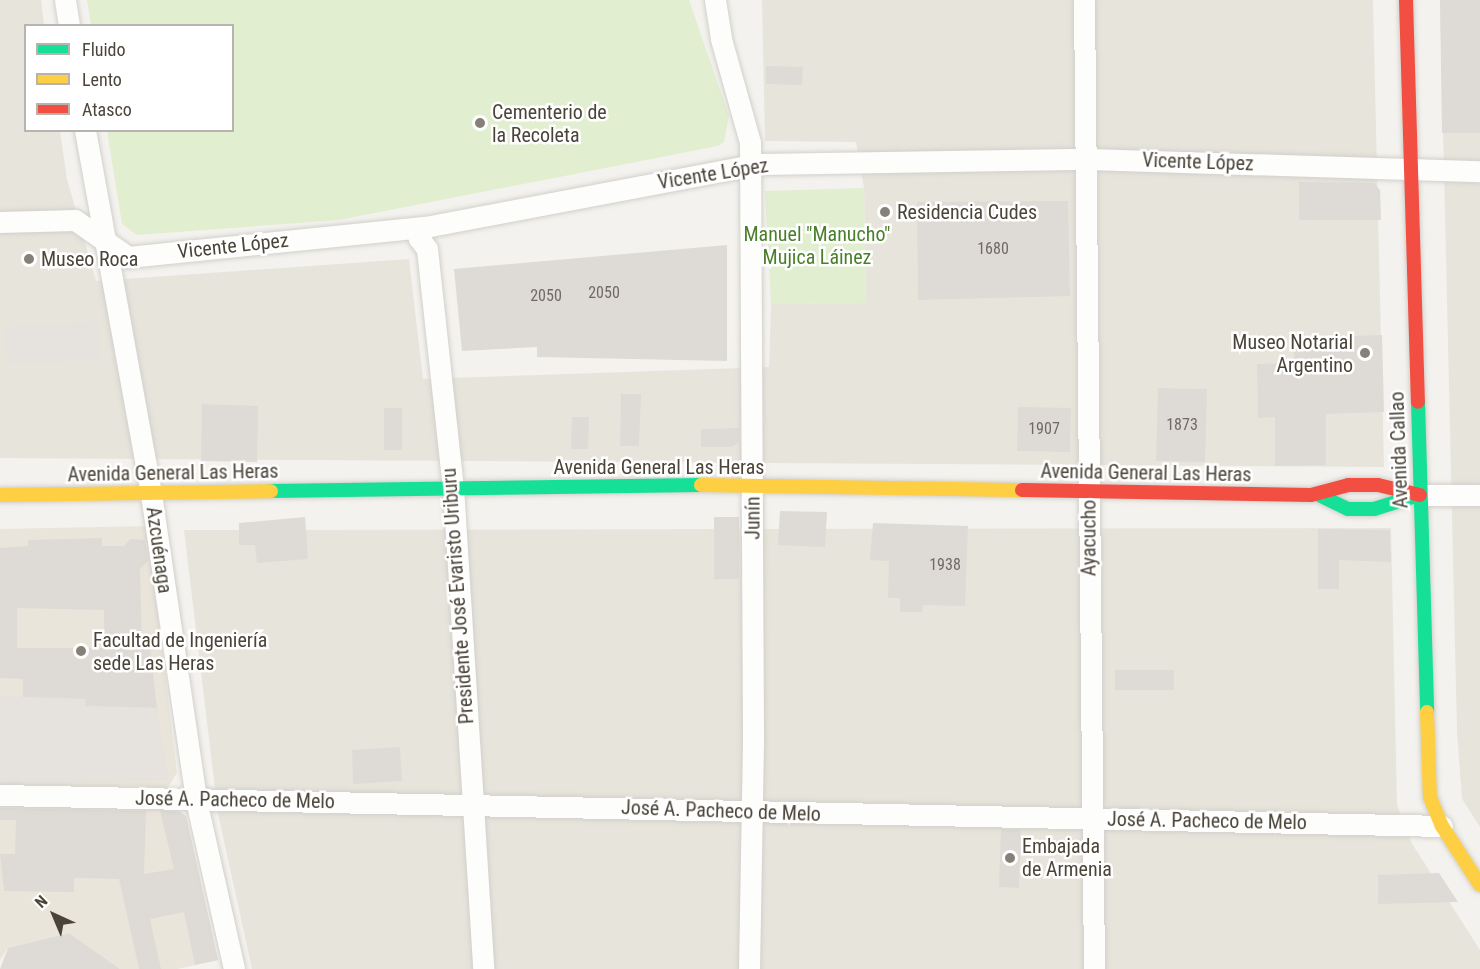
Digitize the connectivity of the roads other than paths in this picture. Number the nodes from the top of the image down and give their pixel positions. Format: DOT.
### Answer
graph roads {
  1 [pos="65,0"];
  2 [pos="715,0"];
  3 [pos="1084,0"];
  4 [pos="1406,0"];
  5 [pos="69,24"];
  6 [pos="85,132"];
  7 [pos="1089,159"];
  8 [pos="748,165"];
  9 [pos="1411,169"];
  10 [pos="1480,171"];
  11 [pos="0,222"];
  12 [pos="424,227"];
  13 [pos="105,244"];
  14 [pos="753,485"];
  15 [pos="453,487"];
  16 [pos="1089,491"];
  17 [pos="151,494"];
  18 [pos="0,495"];
  19 [pos="1319,495"];
  20 [pos="1420,495"];
  21 [pos="1480,495"];
  22 [pos="0,795"];
  23 [pos="196,800"];
  24 [pos="471,802"];
  25 [pos="750,813"];
  26 [pos="1093,819"];
  27 [pos="1442,826"];
  28 [pos="1480,885"];
  29 [pos="234,969"];
  30 [pos="483,969"];
  31 [pos="749,969"];
  32 [pos="1094,969"];
  1 -- 5 [label="street"];
  2 -- 8 [label="street, Junín"];
  3 -- 7 [label="street, Ayacucho"];
  4 -- 9 [label="main road, Avenida Callao"];
  6 -- 13 [label="street, Azcuénaga"];
  7 -- 8 [label="street, Vicente López"];
  7 -- 9 [label="street, Vicente López"];
  7 -- 16 [label="street, Ayacucho"];
  8 -- 12 [label="street, Vicente López"];
  8 -- 14 [label="street, Junín"];
  9 -- 10 [label="street, Vicente López"];
  9 -- 20 [label="main road, Avenida Callao"];
  11 -- 13 [label="street, Vicente López"];
  12 -- 13 [label="street, Vicente López"];
  12 -- 15 [label="street, Presidente José Evaristo Uriburu"];
  13 -- 17 [label="street, Azcuénaga"];
  14 -- 15 [label="main road, Avenida General Las Heras"];
  14 -- 16 [label="main road, Avenida General Las Heras"];
  14 -- 25 [label="street, Junín"];
  15 -- 17 [label="main road, Avenida General Las Heras"];
  15 -- 24 [label="street, Presidente José Evaristo Uriburu"];
  16 -- 19 [label="main road, Avenida General Las Heras"];
  16 -- 26 [label="street, Ayacucho"];
  17 -- 18 [label="main road, Avenida General Las Heras"];
  17 -- 23 [label="street, Azcuénaga"];
  19 -- 20 [label="main road, Avenida General Las Heras"];
  19 -- 20 [label="main road, Avenida General Las Heras"];
  20 -- 21 [label="street"];
  20 -- 27 [label="main road, Avenida Callao"];
  22 -- 23 [label="street, José A. Pacheco de Melo"];
  23 -- 24 [label="street, José A. Pacheco de Melo"];
  23 -- 29 [label="street, Azcuénaga"];
  24 -- 25 [label="street, José A. Pacheco de Melo"];
  24 -- 30 [label="street, Presidente José Evaristo Uriburu"];
  25 -- 26 [label="street, José A. Pacheco de Melo"];
  25 -- 31 [label="street, Junín"];
  26 -- 27 [label="street, José A. Pacheco de Melo"];
  26 -- 32 [label="street, Ayacucho"];
  27 -- 28 [label="main road, Avenida Callao"];
}
